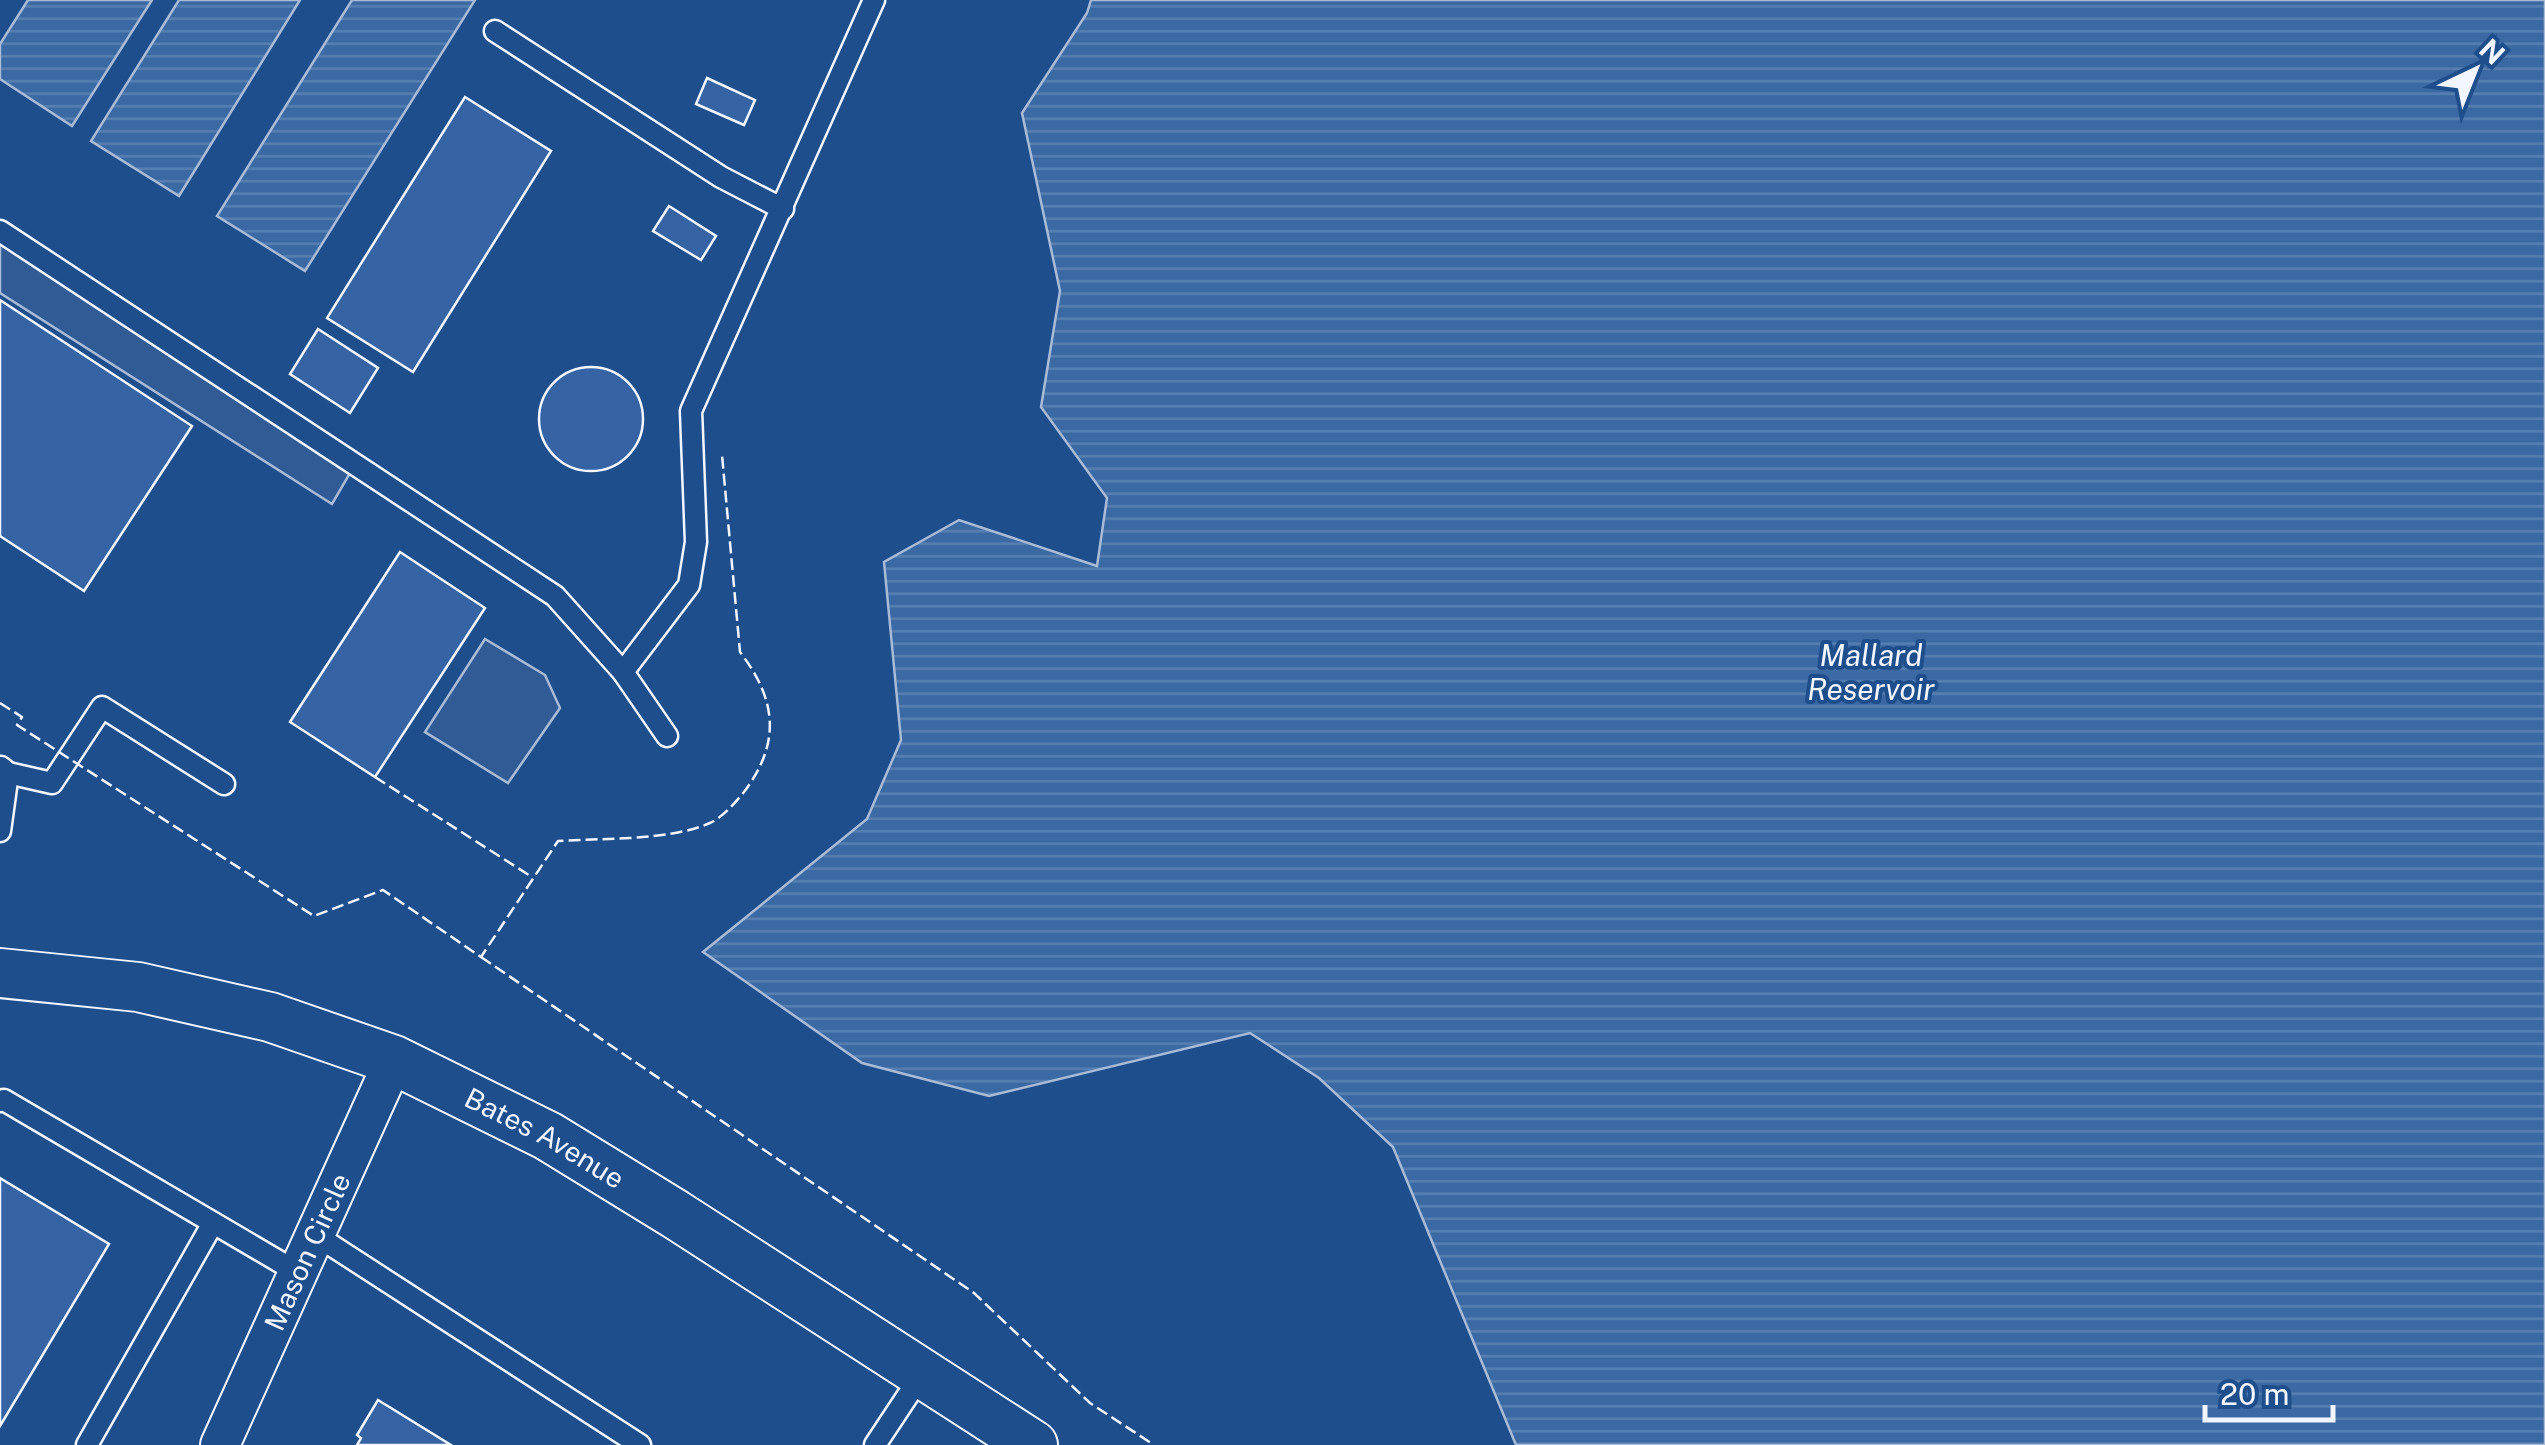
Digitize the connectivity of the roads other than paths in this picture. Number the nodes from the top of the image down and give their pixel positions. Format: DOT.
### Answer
graph roads {
  1 [pos="874,0"];
  2 [pos="495,31"];
  3 [pos="783,209"];
  4 [pos="0,231"];
  5 [pos="623,672"];
  6 [pos="667,736"];
  7 [pos="4,770"];
  8 [pos="224,784"];
  9 [pos="0,831"];
  10 [pos="0,973"];
  11 [pos="394,1060"];
  12 [pos="0,1101"];
  13 [pos="213,1224"];
  14 [pos="314,1234"];
  15 [pos="296,1272"];
  16 [pos="922,1374"];
  17 [pos="1015,1440"];
  18 [pos="87,1445"];
  19 [pos="220,1445"];
  20 [pos="640,1445"];
  21 [pos="875,1445"];
  1 -- 3 [label="lane"];
  2 -- 3 [label="lane"];
  3 -- 5 [label="lane"];
  4 -- 5 [label="lane"];
  5 -- 6 [label="lane"];
  7 -- 8 [label="lane"];
  7 -- 9 [label="lane"];
  10 -- 11 [label="street, Bates Avenue"];
  11 -- 14 [label="street, Mason Circle"];
  11 -- 16 [label="street, Bates Avenue"];
  12 -- 13 [label="lane"];
  13 -- 15 [label="lane"];
  13 -- 18 [label="lane"];
  14 -- 15 [label="street, Mason Circle"];
  14 -- 20 [label="lane"];
  15 -- 19 [label="street, Mason Circle"];
  16 -- 17 [label="street, Bates Avenue"];
  16 -- 21 [label="lane"];
}
